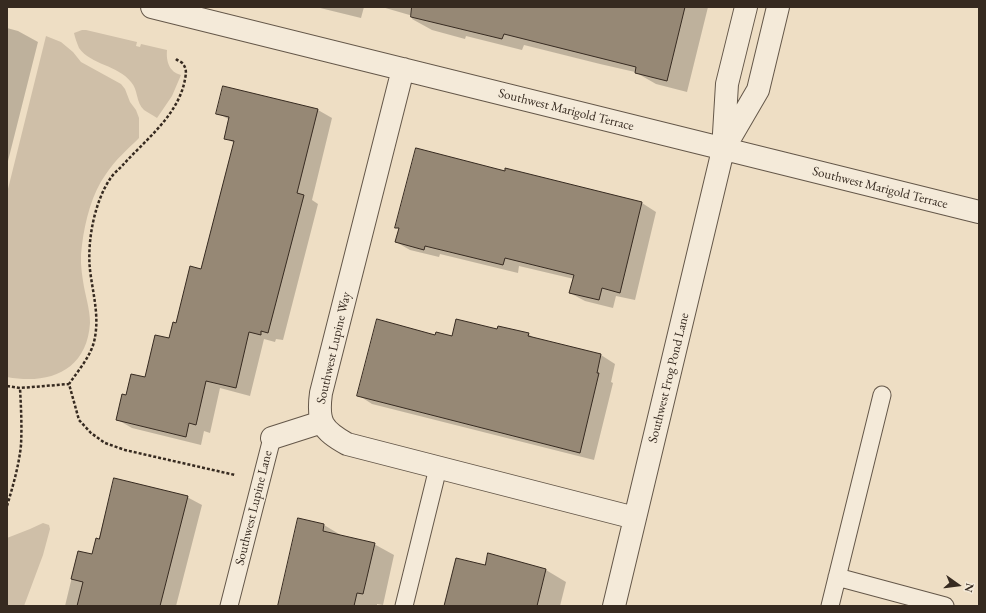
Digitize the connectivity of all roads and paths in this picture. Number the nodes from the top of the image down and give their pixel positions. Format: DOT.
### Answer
graph roads {
  1 [pos="152,7"];
  2 [pos="746,7"];
  3 [pos="778,7"];
  4 [pos="176,59"];
  5 [pos="403,69"];
  6 [pos="723,150"];
  7 [pos="979,212"];
  8 [pos="69,384"];
  9 [pos="7,386"];
  10 [pos="20,388"];
  11 [pos="882,395"];
  12 [pos="322,422"];
  13 [pos="272,438"];
  14 [pos="438,468"];
  15 [pos="261,481"];
  16 [pos="7,506"];
  17 [pos="635,518"];
  18 [pos="837,576"];
  19 [pos="229,606"];
  20 [pos="404,606"];
  21 [pos="614,606"];
  22 [pos="830,606"];
  23 [pos="945,606"];
  1 -- 5 [label="street, Southwest Marigold Terrace"];
  2 -- 6 [label="street, Southwest Frog Pond Lane"];
  3 -- 6 [label="street, Southwest Frog Pond Lane"];
  4 -- 8 [label="path"];
  5 -- 6 [label="street, Southwest Marigold Terrace"];
  5 -- 12 [label="street, Southwest Lupine Way"];
  6 -- 7 [label="street, Southwest Marigold Terrace"];
  6 -- 17 [label="street, Southwest Frog Pond Lane"];
  8 -- 10 [label="path"];
  8 -- 15 [label="path"];
  9 -- 10 [label="path"];
  10 -- 16 [label="path"];
  11 -- 18 [label="lane"];
  12 -- 13 [label="street, Southwest Lupine Lane"];
  12 -- 14 [label="street, Southwest Lupine Way"];
  13 -- 15 [label="lane, Southwest Lupine Lane"];
  14 -- 17 [label="street, Southwest Lupine Way"];
  14 -- 20 [label="lane"];
  15 -- 19 [label="lane, Southwest Lupine Lane"];
  17 -- 21 [label="street, Southwest Frog Pond Lane"];
  18 -- 22 [label="lane"];
  18 -- 23 [label="lane"];
}
